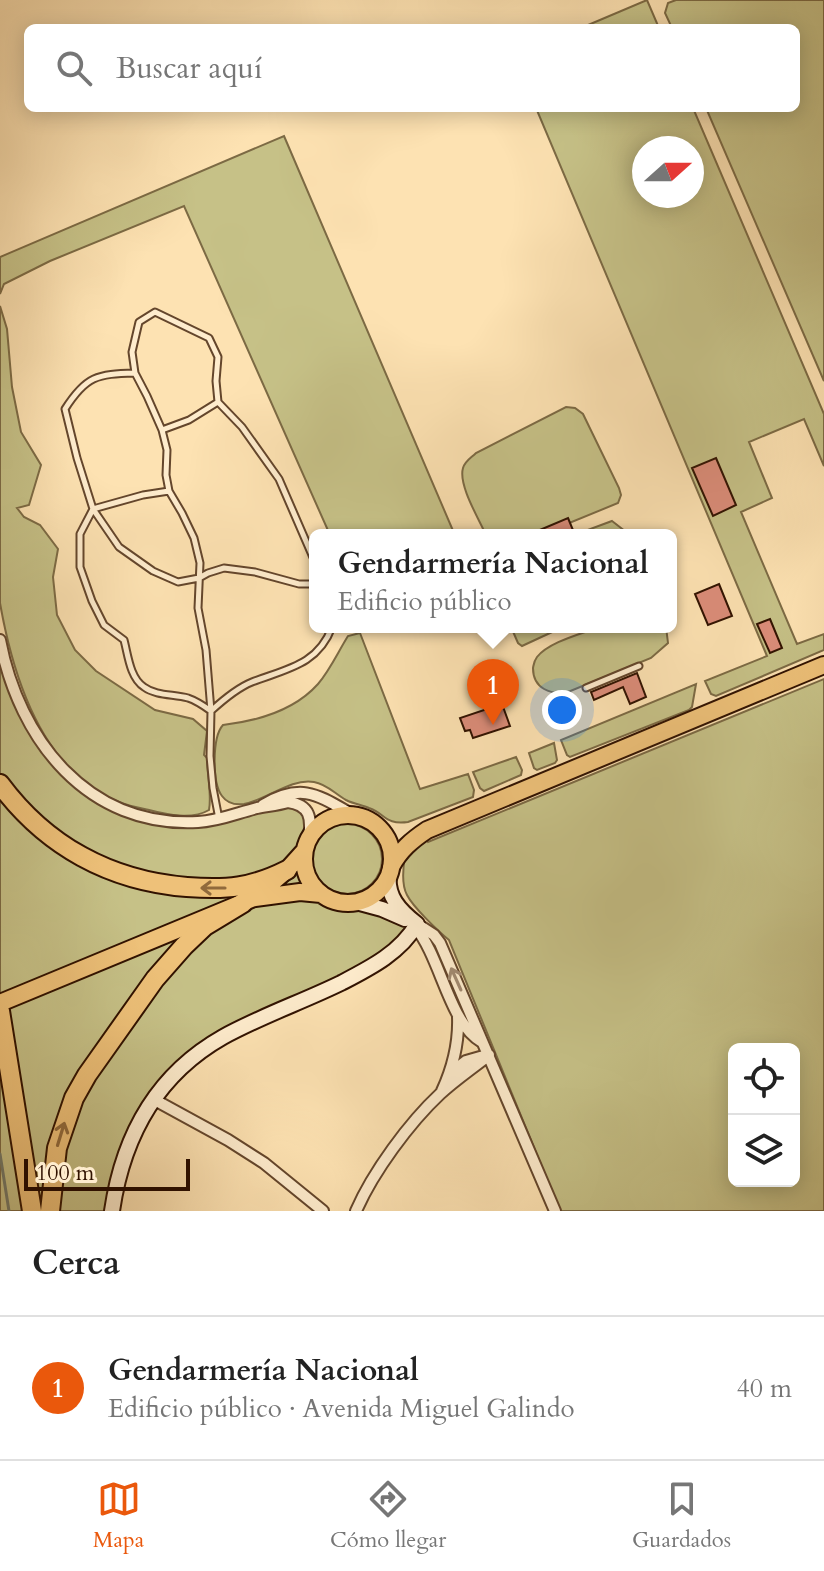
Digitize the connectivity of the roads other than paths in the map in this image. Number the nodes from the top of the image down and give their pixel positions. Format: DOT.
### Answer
graph roads {
  1 [pos="135,373"];
  2 [pos="218,402"];
  3 [pos="162,430"];
  4 [pos="169,491"];
  5 [pos="93,509"];
  6 [pos="309,548"];
  7 [pos="199,578"];
  8 [pos="309,584"];
  9 [pos="330,633"];
  10 [pos="0,640"];
  11 [pos="824,665"];
  12 [pos="639,666"];
  13 [pos="586,688"];
  14 [pos="211,711"];
  15 [pos="0,784"];
  16 [pos="258,808"];
  17 [pos="353,815"];
  18 [pos="219,819"];
  19 [pos="427,830"];
  20 [pos="383,833"];
  21 [pos="307,844"];
  22 [pos="287,870"];
  23 [pos="390,870"];
  24 [pos="321,894"];
  25 [pos="248,901"];
  26 [pos="356,902"];
  27 [pos="416,925"];
  28 [pos="0,1003"];
  29 [pos="0,1011"];
  30 [pos="458,1015"];
  31 [pos="484,1043"];
  32 [pos="489,1055"];
  33 [pos="449,1075"];
  34 [pos="441,1092"];
  35 [pos="153,1099"];
  36 [pos="32,1211"];
  37 [pos="50,1211"];
  38 [pos="112,1211"];
  39 [pos="323,1211"];
  40 [pos="356,1211"];
  41 [pos="555,1211"];
  1 -- 2 [label="lane"];
  1 -- 3 [label="lane"];
  1 -- 5 [label="lane"];
  2 -- 3 [label="lane"];
  2 -- 6 [label="lane"];
  3 -- 4 [label="lane"];
  4 -- 5 [label="lane"];
  4 -- 7 [label="lane"];
  5 -- 7 [label="lane"];
  5 -- 14 [label="lane"];
  7 -- 8 [label="lane"];
  7 -- 14 [label="lane"];
  9 -- 14 [label="lane"];
  10 -- 18 [label="street"];
  11 -- 19 [label="main road"];
  12 -- 13 [label="lane"];
  14 -- 18 [label="lane"];
  22 -- 15 [label="highway, one-way"];
  16 -- 17 [label="street"];
  16 -- 18 [label="street"];
  16 -- 21 [label="street"];
  17 -- 20 [label="main road"];
  17 -- 21 [label="main road"];
  19 -- 20 [label="main road"];
  19 -- 23 [label="main road"];
  20 -- 23 [label="main road"];
  21 -- 22 [label="main road"];
  21 -- 24 [label="main road"];
  22 -- 25 [label="main road"];
  23 -- 26 [label="main road"];
  23 -- 27 [label="main road"];
  24 -- 25 [label="main road"];
  24 -- 26 [label="main road"];
  25 -- 28 [label="main road"];
  37 -- 25 [label="highway, one-way"];
  26 -- 27 [label="main road"];
  27 -- 30 [label="street"];
  31 -- 27 [label="street, one-way"];
  27 -- 35 [label="main road"];
  29 -- 36 [label="highway"];
  30 -- 31 [label="street"];
  30 -- 33 [label="street"];
  31 -- 32 [label="street"];
  32 -- 33 [label="street"];
  32 -- 34 [label="street"];
  32 -- 41 [label="street"];
  33 -- 34 [label="street"];
  34 -- 40 [label="street"];
  35 -- 38 [label="main road"];
  35 -- 39 [label="street"];
}
